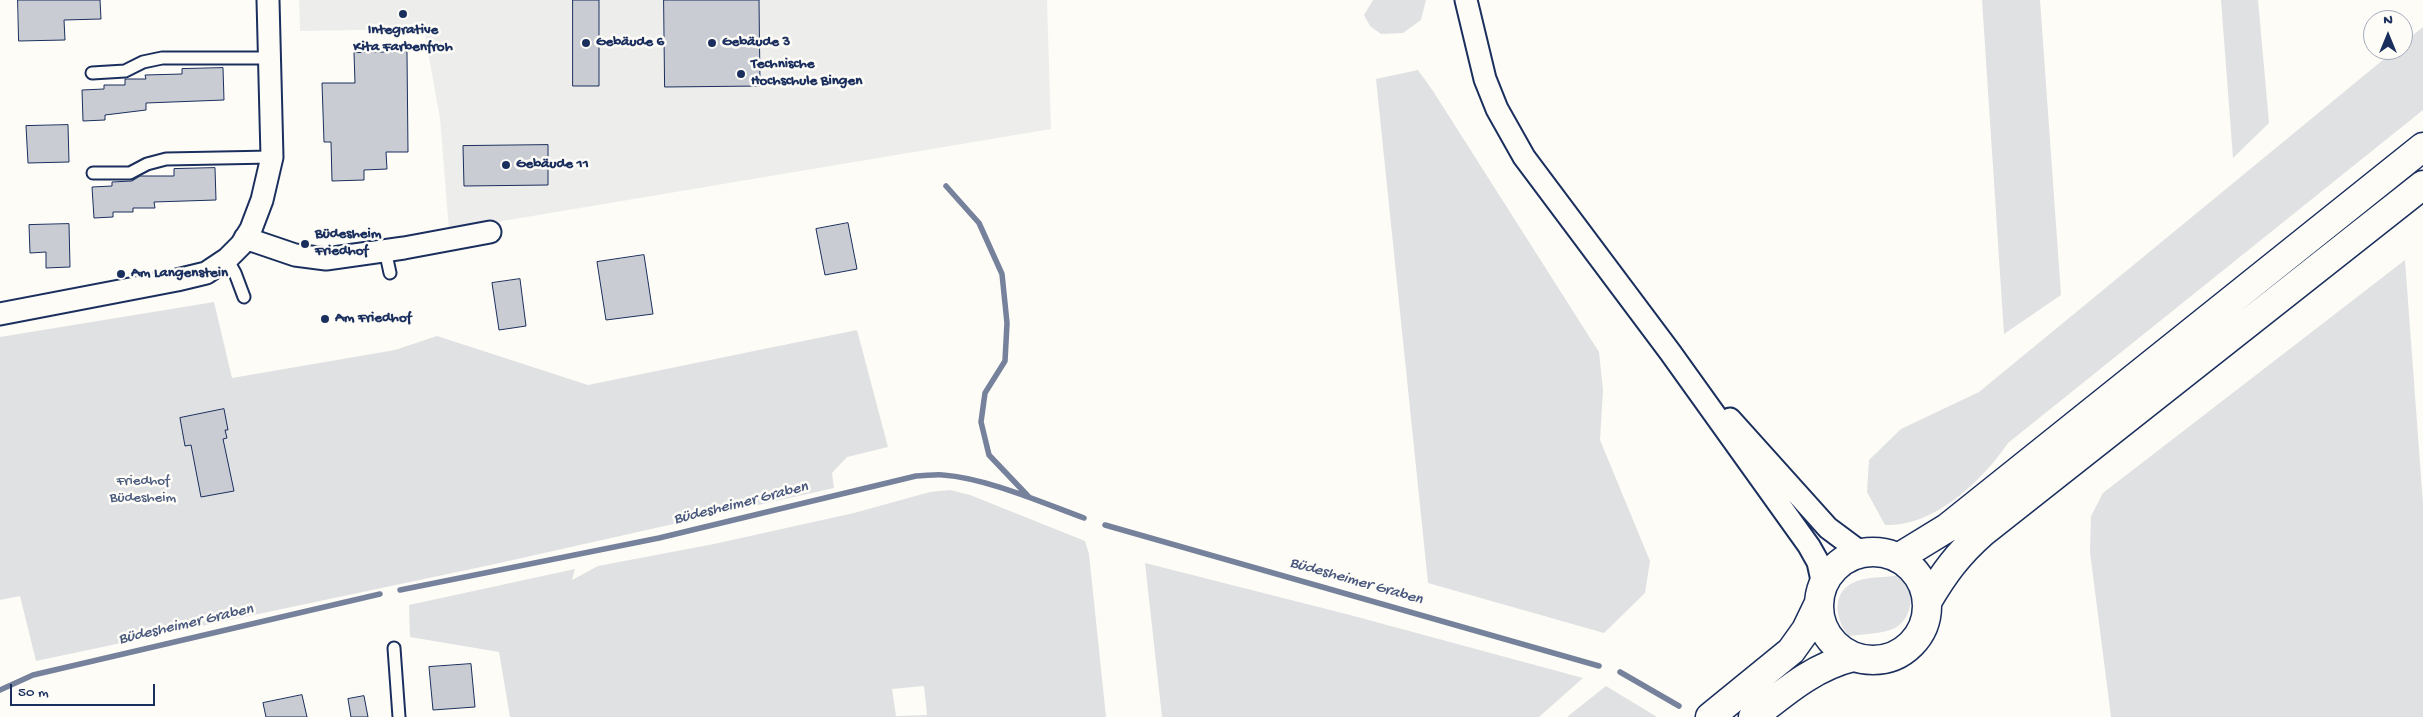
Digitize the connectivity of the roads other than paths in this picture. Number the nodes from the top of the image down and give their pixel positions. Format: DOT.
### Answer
graph roads {
  1 [pos="268,0"];
  2 [pos="1466,0"];
  3 [pos="268,58"];
  4 [pos="92,73"];
  5 [pos="2423,147"];
  6 [pos="272,157"];
  7 [pos="93,173"];
  8 [pos="2423,185"];
  9 [pos="490,232"];
  10 [pos="245,238"];
  11 [pos="385,250"];
  12 [pos="227,258"];
  13 [pos="390,273"];
  14 [pos="244,297"];
  15 [pos="0,314"];
  16 [pos="1670,352"];
  17 [pos="1863,554"];
  18 [pos="1898,558"];
  19 [pos="1821,594"];
  20 [pos="1927,602"];
  21 [pos="394,648"];
  22 [pos="1853,657"];
  23 [pos="399,717"];
  24 [pos="1710,717"];
  25 [pos="1753,717"];
  1 -- 3 [label="street"];
  2 -- 16 [label="street"];
  3 -- 4 [label="lane"];
  3 -- 6 [label="street"];
  5 -- 18 [label="main road"];
  6 -- 7 [label="lane"];
  6 -- 10 [label="street"];
  8 -- 20 [label="main road"];
  9 -- 11 [label="street"];
  10 -- 11 [label="street"];
  10 -- 12 [label="street"];
  11 -- 13 [label="lane"];
  12 -- 14 [label="lane"];
  12 -- 15 [label="street"];
  16 -- 17 [label="street"];
  16 -- 19 [label="street"];
  17 -- 18 [label="main road"];
  17 -- 19 [label="main road"];
  18 -- 20 [label="main road"];
  19 -- 22 [label="main road"];
  19 -- 24 [label="main road"];
  20 -- 22 [label="main road"];
  21 -- 23 [label="lane"];
  22 -- 25 [label="main road"];
}
